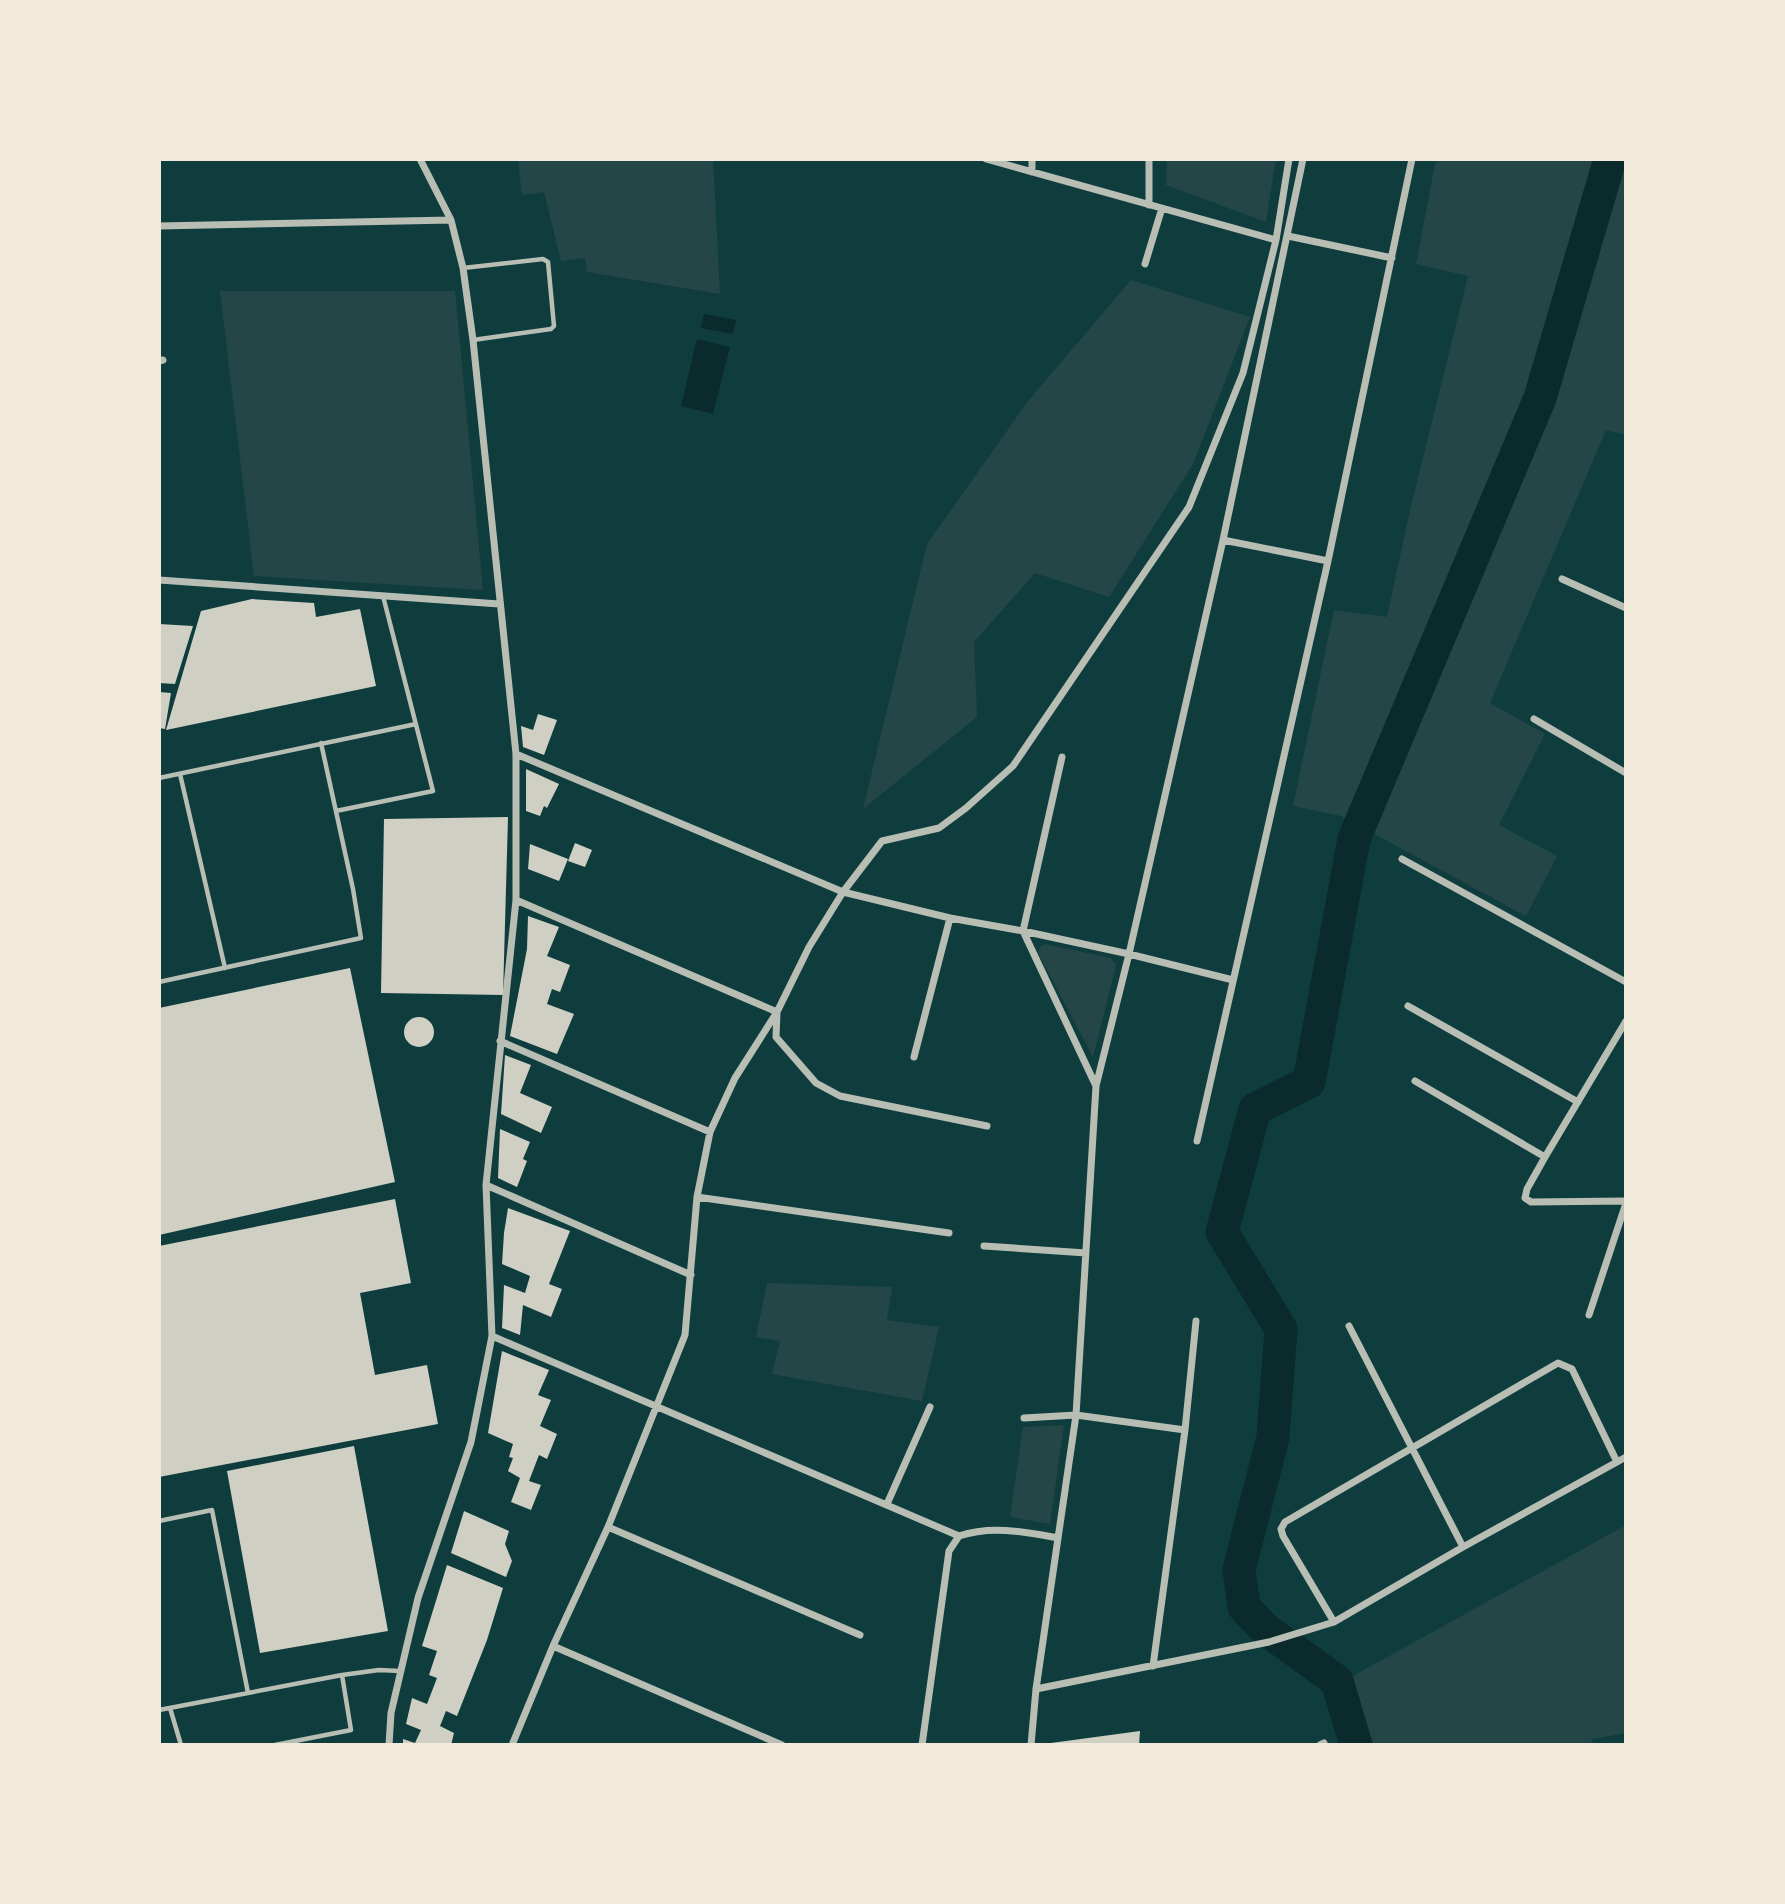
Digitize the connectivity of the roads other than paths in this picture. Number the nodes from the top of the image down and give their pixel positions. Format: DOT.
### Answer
graph roads {
  1 [pos="420,159"];
  2 [pos="986,159"];
  3 [pos="1032,159"];
  4 [pos="1149,159"];
  5 [pos="1289,159"];
  6 [pos="1303,159"];
  7 [pos="1412,159"];
  8 [pos="1032,172"];
  9 [pos="1149,205"];
  10 [pos="1162,208"];
  11 [pos="451,220"];
  12 [pos="159,226"];
  13 [pos="1288,236"];
  14 [pos="1276,240"];
  15 [pos="1392,258"];
  16 [pos="1145,264"];
  17 [pos="463,268"];
  18 [pos="473,340"];
  19 [pos="1223,540"];
  20 [pos="1328,561"];
  21 [pos="1562,579"];
  22 [pos="159,580"];
  23 [pos="382,596"];
  24 [pos="499,604"];
  25 [pos="1626,608"];
  26 [pos="1534,719"];
  27 [pos="416,724"];
  28 [pos="321,743"];
  29 [pos="516,754"];
  30 [pos="1062,757"];
  31 [pos="1626,773"];
  32 [pos="180,774"];
  33 [pos="159,778"];
  34 [pos="336,811"];
  35 [pos="1402,859"];
  36 [pos="843,892"];
  37 [pos="516,900"];
  38 [pos="950,918"];
  39 [pos="1023,931"];
  40 [pos="1129,954"];
  41 [pos="225,968"];
  42 [pos="1233,980"];
  43 [pos="159,982"];
  44 [pos="1626,982"];
  45 [pos="1408,1006"];
  46 [pos="777,1012"];
  47 [pos="1626,1021"];
  48 [pos="500,1041"];
  49 [pos="914,1057"];
  50 [pos="1415,1081"];
  51 [pos="1096,1086"];
  52 [pos="1578,1102"];
  53 [pos="987,1126"];
  54 [pos="710,1132"];
  55 [pos="1197,1142"];
  56 [pos="1545,1157"];
  57 [pos="486,1185"];
  58 [pos="697,1197"];
  59 [pos="1626,1202"];
  60 [pos="949,1233"];
  61 [pos="984,1245"];
  62 [pos="1086,1253"];
  63 [pos="691,1275"];
  64 [pos="1589,1315"];
  65 [pos="1196,1321"];
  66 [pos="1349,1326"];
  67 [pos="492,1336"];
  68 [pos="656,1406"];
  69 [pos="930,1406"];
  70 [pos="1076,1415"];
  71 [pos="1024,1418"];
  72 [pos="1185,1430"];
  73 [pos="1412,1448"];
  74 [pos="1626,1457"];
  75 [pos="1617,1462"];
  76 [pos="887,1504"];
  77 [pos="159,1521"];
  78 [pos="607,1527"];
  79 [pos="959,1536"];
  80 [pos="1058,1538"];
  81 [pos="1463,1547"];
  82 [pos="1334,1622"];
  83 [pos="860,1635"];
  84 [pos="554,1646"];
  85 [pos="1153,1666"];
  86 [pos="400,1671"];
  87 [pos="342,1675"];
  88 [pos="1036,1689"];
  89 [pos="248,1693"];
  90 [pos="170,1709"];
  91 [pos="159,1710"];
  92 [pos="181,1745"];
  93 [pos="275,1745"];
  94 [pos="390,1745"];
  95 [pos="512,1745"];
  96 [pos="782,1745"];
  97 [pos="922,1745"];
  98 [pos="1031,1745"];
  1 -- 11 [label="street"];
  2 -- 8 [label="street"];
  3 -- 8 [label="street"];
  4 -- 9 [label="street"];
  5 -- 14 [label="street"];
  6 -- 13 [label="street"];
  7 -- 15 [label="street"];
  8 -- 9 [label="street"];
  9 -- 10 [label="street"];
  10 -- 14 [label="street"];
  10 -- 16 [label="street"];
  11 -- 12 [label="street"];
  11 -- 17 [label="street"];
  13 -- 15 [label="street"];
  13 -- 19 [label="street"];
  14 -- 36 [label="street"];
  15 -- 20 [label="street"];
  17 -- 18 [label="street"];
  17 -- 18 [label="lane"];
  18 -- 24 [label="street"];
  19 -- 20 [label="street"];
  19 -- 40 [label="street"];
  20 -- 42 [label="street"];
  21 -- 25 [label="street"];
  22 -- 23 [label="street"];
  23 -- 24 [label="street"];
  23 -- 27 [label="lane"];
  24 -- 29 [label="street"];
  26 -- 31 [label="street"];
  27 -- 28 [label="lane"];
  27 -- 34 [label="lane"];
  28 -- 32 [label="lane"];
  28 -- 34 [label="lane"];
  29 -- 36 [label="street"];
  29 -- 37 [label="street"];
  30 -- 39 [label="street"];
  32 -- 33 [label="lane"];
  32 -- 41 [label="lane"];
  34 -- 41 [label="lane"];
  35 -- 44 [label="street"];
  36 -- 38 [label="street"];
  36 -- 46 [label="street"];
  37 -- 46 [label="street"];
  37 -- 48 [label="street"];
  38 -- 39 [label="street"];
  38 -- 49 [label="street"];
  39 -- 40 [label="street"];
  39 -- 51 [label="street"];
  40 -- 42 [label="street"];
  40 -- 51 [label="street"];
  41 -- 43 [label="lane"];
  42 -- 55 [label="street"];
  45 -- 52 [label="street"];
  46 -- 53 [label="street"];
  46 -- 54 [label="street"];
  47 -- 52 [label="street"];
  48 -- 54 [label="street"];
  48 -- 57 [label="street"];
  50 -- 56 [label="street"];
  51 -- 62 [label="street"];
  52 -- 56 [label="street"];
  54 -- 58 [label="street"];
  56 -- 59 [label="street"];
  57 -- 63 [label="street"];
  57 -- 67 [label="street"];
  58 -- 60 [label="street"];
  58 -- 63 [label="street"];
  59 -- 64 [label="street"];
  61 -- 62 [label="street"];
  62 -- 70 [label="street"];
  63 -- 68 [label="street"];
  65 -- 72 [label="street"];
  66 -- 73 [label="street"];
  67 -- 68 [label="street"];
  67 -- 86 [label="street"];
  68 -- 76 [label="street"];
  68 -- 78 [label="street"];
  69 -- 76 [label="street"];
  70 -- 71 [label="street"];
  70 -- 72 [label="street"];
  70 -- 80 [label="street"];
  72 -- 85 [label="street"];
  73 -- 75 [label="street"];
  73 -- 81 [label="street"];
  73 -- 82 [label="street"];
  74 -- 75 [label="street"];
  75 -- 81 [label="street"];
  76 -- 79 [label="street"];
  77 -- 89 [label="lane"];
  78 -- 83 [label="street"];
  78 -- 84 [label="street"];
  79 -- 80 [label="street"];
  79 -- 97 [label="street"];
  80 -- 88 [label="street"];
  81 -- 82 [label="street"];
  82 -- 85 [label="street"];
  84 -- 95 [label="street"];
  84 -- 96 [label="street"];
  85 -- 88 [label="street"];
  86 -- 87 [label="lane"];
  86 -- 94 [label="street"];
  87 -- 89 [label="lane"];
  87 -- 93 [label="lane"];
  88 -- 98 [label="street"];
  89 -- 90 [label="lane"];
  90 -- 91 [label="lane"];
  90 -- 92 [label="lane"];
}
